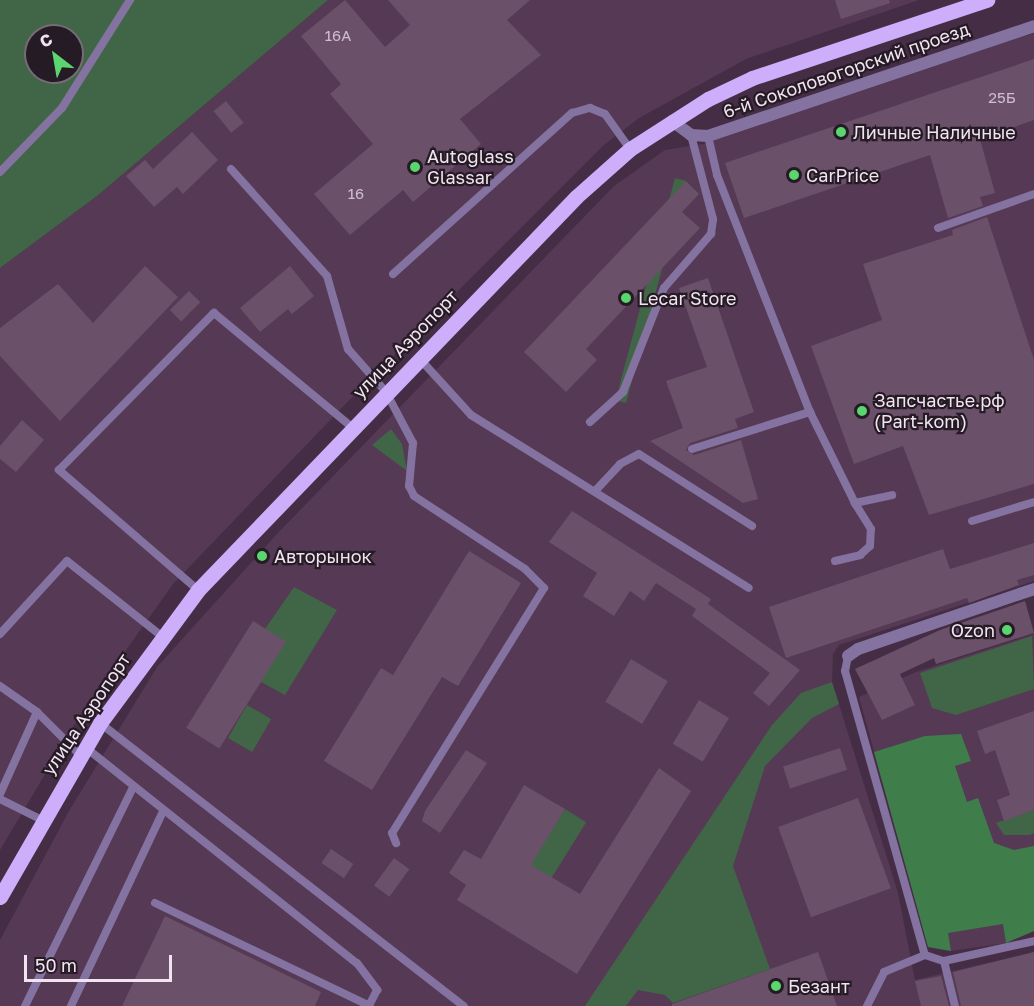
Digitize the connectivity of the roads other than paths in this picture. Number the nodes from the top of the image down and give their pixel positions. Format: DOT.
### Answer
graph roads {
  1 [pos="130,0"];
  2 [pos="987,0"];
  3 [pos="1034,26"];
  4 [pos="672,120"];
  5 [pos="692,135"];
  6 [pos="708,136"];
  7 [pos="630,149"];
  8 [pos="231,169"];
  9 [pos="0,172"];
  10 [pos="1034,194"];
  11 [pos="938,228"];
  12 [pos="393,274"];
  13 [pos="419,358"];
  14 [pos="386,392"];
  15 [pos="810,412"];
  16 [pos="590,422"];
  17 [pos="352,427"];
  18 [pos="692,449"];
  19 [pos="596,490"];
  20 [pos="892,495"];
  21 [pos="1034,502"];
  22 [pos="855,504"];
  23 [pos="972,521"];
  24 [pos="752,526"];
  25 [pos="835,561"];
  26 [pos="749,588"];
  27 [pos="1034,589"];
  28 [pos="198,590"];
  29 [pos="0,634"];
  30 [pos="163,637"];
  31 [pos="848,656"];
  32 [pos="0,686"];
  33 [pos="37,712"];
  34 [pos="100,723"];
  35 [pos="82,751"];
  36 [pos="133,787"];
  37 [pos="0,796"];
  38 [pos="163,811"];
  39 [pos="42,820"];
  40 [pos="396,843"];
  41 [pos="0,897"];
  42 [pos="155,903"];
  43 [pos="1034,941"];
  44 [pos="925,956"];
  45 [pos="944,960"];
  46 [pos="25,1006"];
  47 [pos="71,1006"];
  48 [pos="369,1006"];
  49 [pos="464,1006"];
  50 [pos="867,1006"];
  51 [pos="955,1006"];
  1 -- 9 [label="lane"];
  2 -- 4 [label="main road, улица Аэропорт"];
  3 -- 6 [label="street, 6-й Соколовогорский проезд"];
  4 -- 5 [label="street"];
  4 -- 7 [label="main road, улица Аэропорт"];
  5 -- 6 [label="street, 6-й Соколовогорский проезд"];
  5 -- 16 [label="lane"];
  6 -- 15 [label="lane"];
  7 -- 12 [label="lane"];
  7 -- 13 [label="main road, улица Аэропорт"];
  8 -- 14 [label="lane"];
  10 -- 11 [label="lane"];
  13 -- 14 [label="main road, улица Аэропорт"];
  13 -- 19 [label="lane"];
  14 -- 17 [label="main road, улица Аэропорт"];
  14 -- 40 [label="lane"];
  15 -- 18 [label="lane"];
  15 -- 22 [label="lane"];
  17 -- 28 [label="main road, улица Аэропорт"];
  17 -- 28 [label="lane"];
  19 -- 24 [label="lane"];
  19 -- 26 [label="lane"];
  20 -- 22 [label="lane"];
  21 -- 23 [label="lane"];
  22 -- 25 [label="lane"];
  27 -- 31 [label="street"];
  28 -- 30 [label="main road, улица Аэропорт"];
  29 -- 30 [label="lane"];
  30 -- 34 [label="main road, улица Аэропорт"];
  31 -- 44 [label="lane"];
  32 -- 33 [label="lane"];
  33 -- 35 [label="lane"];
  33 -- 37 [label="lane"];
  34 -- 35 [label="main road, улица Аэропорт"];
  34 -- 49 [label="lane"];
  35 -- 36 [label="lane"];
  35 -- 39 [label="main road, улица Аэропорт"];
  36 -- 38 [label="lane"];
  36 -- 46 [label="lane"];
  37 -- 39 [label="lane"];
  38 -- 47 [label="lane"];
  38 -- 48 [label="lane"];
  39 -- 41 [label="main road, улица Аэропорт"];
  42 -- 48 [label="lane"];
  43 -- 45 [label="lane"];
  44 -- 45 [label="lane"];
  44 -- 50 [label="lane"];
  45 -- 51 [label="lane"];
}
